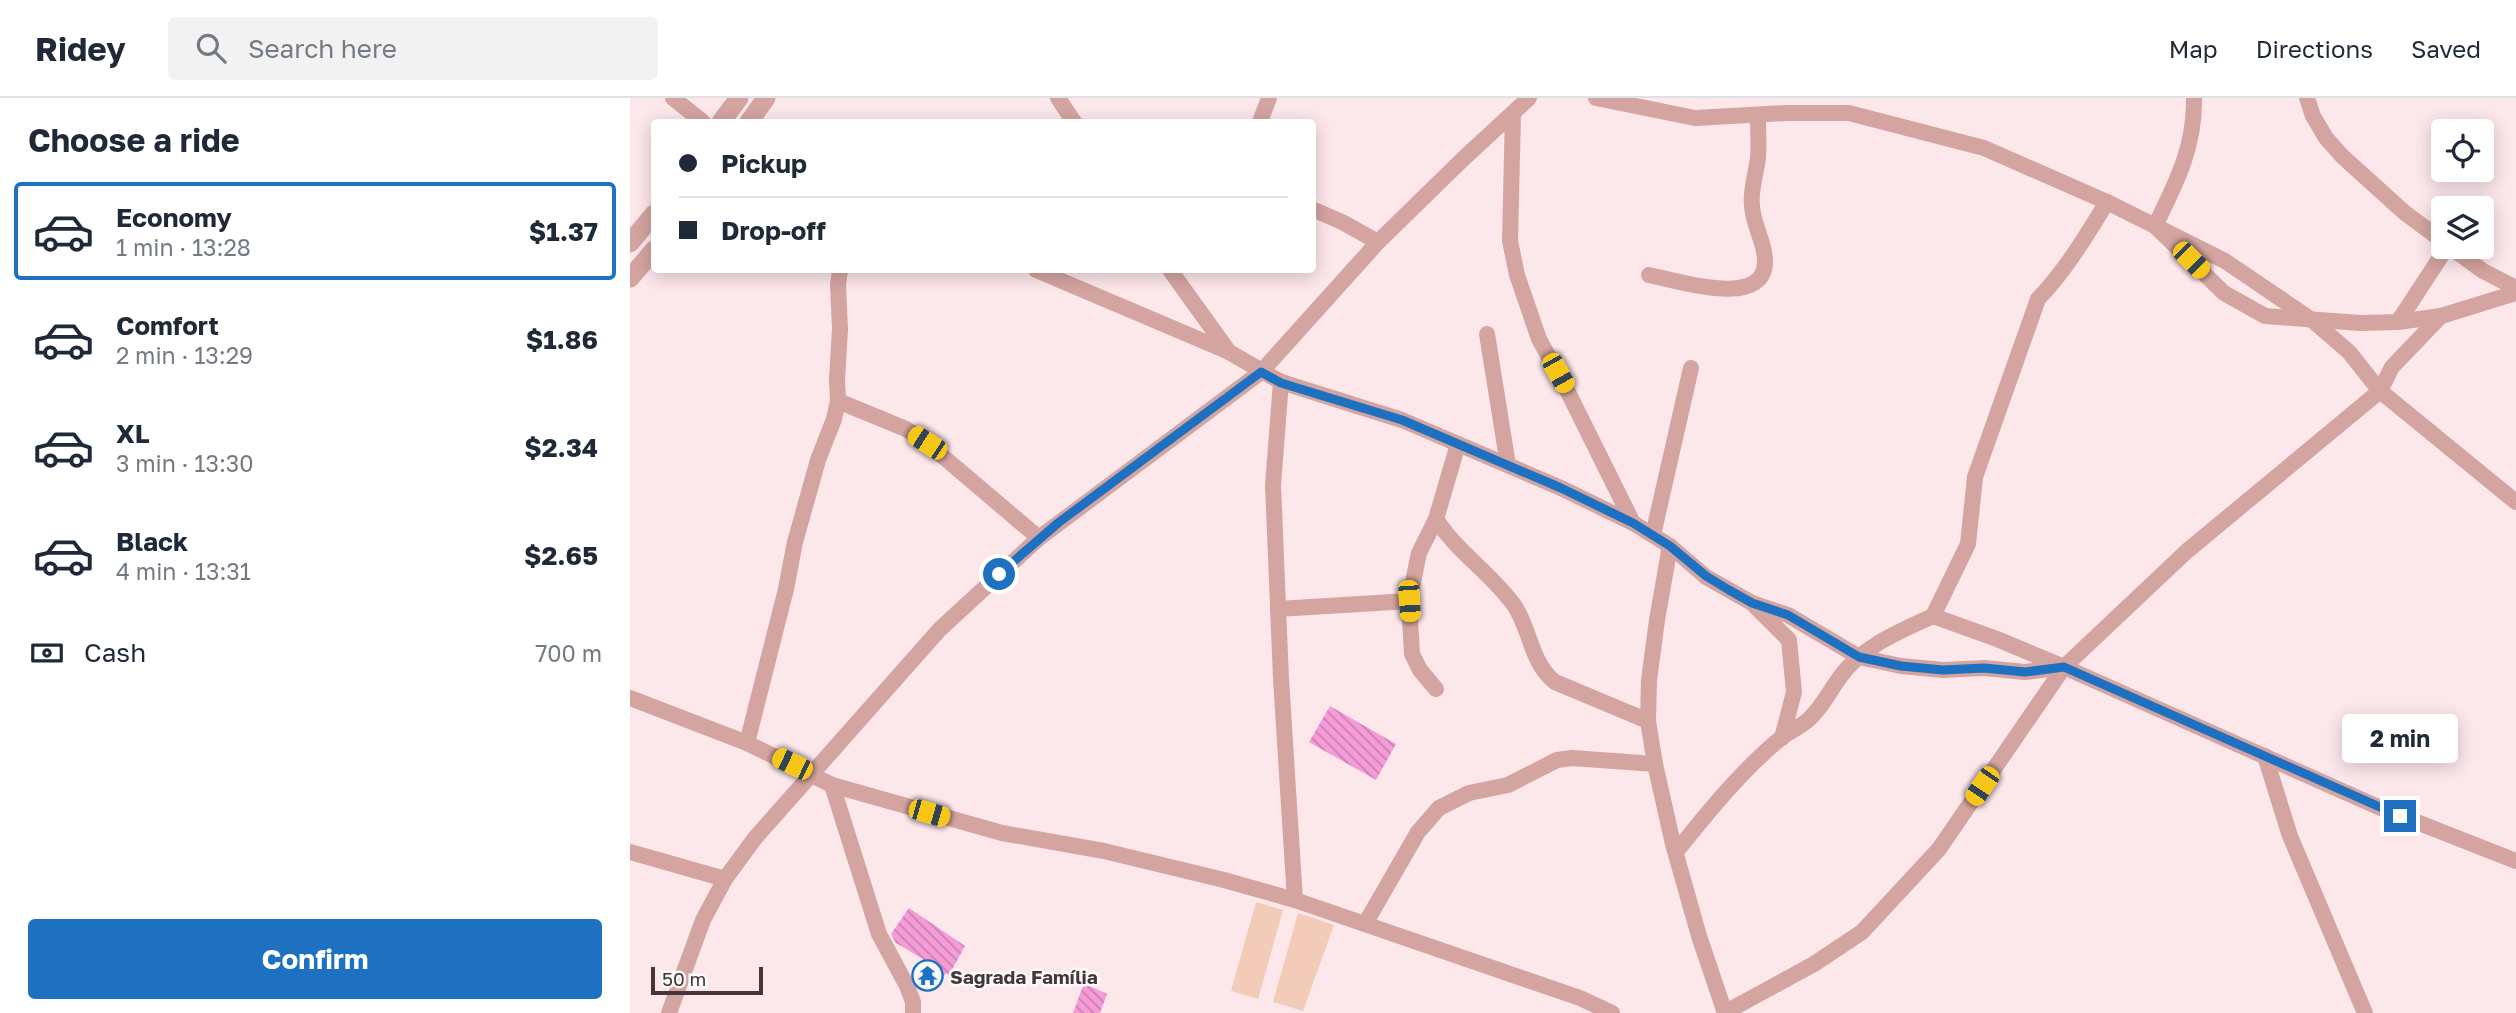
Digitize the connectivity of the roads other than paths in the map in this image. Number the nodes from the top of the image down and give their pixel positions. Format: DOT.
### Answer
graph roads {
  1 [pos="673,98"];
  2 [pos="738,98"];
  3 [pos="766,98"];
  4 [pos="1058,98"];
  5 [pos="1269,98"];
  6 [pos="1529,98"];
  7 [pos="1596,98"];
  8 [pos="2194,98"];
  9 [pos="2307,98"];
  10 [pos="1787,105"];
  11 [pos="1513,113"];
  12 [pos="1759,115"];
  13 [pos="699,119"];
  14 [pos="723,119"];
  15 [pos="751,119"];
  16 [pos="1072,119"];
  17 [pos="1260,119"];
  18 [pos="2107,202"];
  19 [pos="1316,211"];
  20 [pos="651,218"];
  21 [pos="2155,226"];
  22 [pos="2431,232"];
  23 [pos="1378,242"];
  24 [pos="630,243"];
  25 [pos="651,254"];
  26 [pos="2440,259"];
  27 [pos="2466,259"];
  28 [pos="2483,271"];
  29 [pos="840,273"];
  30 [pos="1043,273"];
  31 [pos="1179,274"];
  32 [pos="1649,275"];
  33 [pos="630,278"];
  34 [pos="2516,288"];
  35 [pos="2516,293"];
  36 [pos="2498,299"];
  37 [pos="2441,316"];
  38 [pos="2312,320"];
  39 [pos="2398,322"];
  40 [pos="1487,334"];
  41 [pos="1229,352"];
  42 [pos="1691,368"];
  43 [pos="1261,372"];
  44 [pos="1281,383"];
  45 [pos="2380,391"];
  46 [pos="838,401"];
  47 [pos="1458,444"];
  48 [pos="1508,465"];
  49 [pos="2516,502"];
  50 [pos="1436,519"];
  51 [pos="1633,523"];
  52 [pos="1653,535"];
  53 [pos="1039,538"];
  54 [pos="1670,546"];
  55 [pos="1409,601"];
  56 [pos="1752,603"];
  57 [pos="1278,609"];
  58 [pos="1933,617"];
  59 [pos="1859,657"];
  60 [pos="2064,667"];
  61 [pos="1436,689"];
  62 [pos="630,698"];
  63 [pos="1647,721"];
  64 [pos="1782,738"];
  65 [pos="747,743"];
  66 [pos="2264,756"];
  67 [pos="1655,764"];
  68 [pos="812,774"];
  69 [pos="832,785"];
  70 [pos="630,852"];
  71 [pos="1676,852"];
  72 [pos="2516,861"];
  73 [pos="725,879"];
  74 [pos="1295,900"];
  75 [pos="1365,924"];
  76 [pos="669,1013"];
  77 [pos="913,1013"];
  78 [pos="1612,1013"];
  79 [pos="1724,1013"];
  80 [pos="2365,1013"];
  1 -- 13 [label="street"];
  2 -- 14 [label="street"];
  3 -- 15 [label="street"];
  4 -- 16 [label="street"];
  5 -- 17 [label="street"];
  6 -- 11 [label="street"];
  7 -- 12 [label="street"];
  8 -- 21 [label="street"];
  9 -- 22 [label="street"];
  10 -- 12 [label="street"];
  10 -- 18 [label="street"];
  11 -- 23 [label="street"];
  11 -- 51 [label="street"];
  12 -- 32 [label="street"];
  18 -- 21 [label="street"];
  18 -- 58 [label="street"];
  19 -- 23 [label="street"];
  20 -- 24 [label="street"];
  21 -- 38 [label="street"];
  21 -- 38 [label="street"];
  23 -- 43 [label="street"];
  25 -- 33 [label="street"];
  26 -- 39 [label="street"];
  27 -- 28 [label="street"];
  28 -- 34 [label="street"];
  28 -- 36 [label="street"];
  29 -- 46 [label="street"];
  30 -- 41 [label="street"];
  31 -- 41 [label="street"];
  35 -- 36 [label="street"];
  36 -- 37 [label="street"];
  37 -- 39 [label="street"];
  37 -- 45 [label="street"];
  38 -- 39 [label="street"];
  38 -- 45 [label="street"];
  40 -- 48 [label="street"];
  41 -- 43 [label="street"];
  42 -- 52 [label="street"];
  43 -- 44 [label="street"];
  43 -- 53 [label="street"];
  44 -- 47 [label="street"];
  44 -- 57 [label="street"];
  45 -- 49 [label="street"];
  45 -- 60 [label="street"];
  46 -- 53 [label="street"];
  46 -- 65 [label="street"];
  47 -- 48 [label="street"];
  47 -- 50 [label="street"];
  48 -- 51 [label="street"];
  50 -- 55 [label="street"];
  50 -- 63 [label="street"];
  51 -- 52 [label="street"];
  52 -- 54 [label="street"];
  53 -- 68 [label="street"];
  54 -- 56 [label="street"];
  54 -- 63 [label="street"];
  55 -- 57 [label="street"];
  55 -- 61 [label="street"];
  56 -- 59 [label="street"];
  56 -- 64 [label="street"];
  57 -- 74 [label="street"];
  58 -- 59 [label="street"];
  58 -- 60 [label="street"];
  59 -- 60 [label="street"];
  59 -- 64 [label="street"];
  60 -- 66 [label="street"];
  60 -- 79 [label="street"];
  62 -- 65 [label="street"];
  63 -- 67 [label="street"];
  64 -- 71 [label="street"];
  65 -- 68 [label="street"];
  66 -- 72 [label="street"];
  66 -- 80 [label="street"];
  67 -- 71 [label="street"];
  67 -- 75 [label="street"];
  68 -- 69 [label="street"];
  68 -- 73 [label="street"];
  69 -- 74 [label="street"];
  69 -- 77 [label="street"];
  70 -- 73 [label="street"];
  71 -- 79 [label="street"];
  73 -- 76 [label="street"];
  74 -- 75 [label="street"];
  75 -- 78 [label="street"];
}
